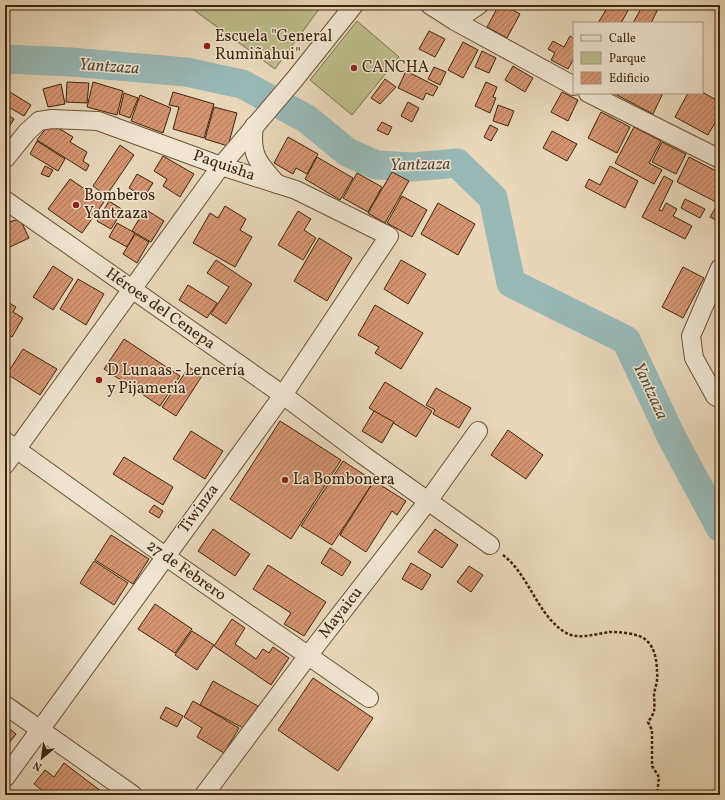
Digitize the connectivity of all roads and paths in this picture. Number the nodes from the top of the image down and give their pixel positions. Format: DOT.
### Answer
graph roads {
  1 [pos="354,5"];
  2 [pos="430,5"];
  3 [pos="480,5"];
  4 [pos="455,21"];
  5 [pos="573,85"];
  6 [pos="590,94"];
  7 [pos="258,122"];
  8 [pos="720,159"];
  9 [pos="5,160"];
  10 [pos="221,166"];
  11 [pos="277,184"];
  12 [pos="5,200"];
  13 [pos="389,236"];
  14 [pos="720,268"];
  15 [pos="132,289"];
  16 [pos="282,395"];
  17 [pos="717,398"];
  18 [pos="478,431"];
  19 [pos="11,445"];
  20 [pos="5,465"];
  21 [pos="428,501"];
  22 [pos="490,544"];
  23 [pos="165,556"];
  24 [pos="307,656"];
  25 [pos="369,698"];
  26 [pos="5,704"];
  27 [pos="40,730"];
  28 [pos="5,778"];
  29 [pos="133,795"];
  30 [pos="204,795"];
  31 [pos="657,795"];
  1 -- 7 [label="street"];
  2 -- 4 [label="street"];
  3 -- 4 [label="street"];
  4 -- 5 [label="street"];
  6 -- 8 [label="street"];
  7 -- 10 [label="street"];
  7 -- 11 [label="street"];
  9 -- 10 [label="street, Paquisha"];
  10 -- 11 [label="street, Paquisha"];
  10 -- 15 [label="street"];
  11 -- 13 [label="street, Paquisha"];
  12 -- 15 [label="street, Héroes del Cenepa"];
  13 -- 16 [label="street, Tiwinza"];
  14 -- 17 [label="street"];
  15 -- 16 [label="street, Héroes del Cenepa"];
  15 -- 19 [label="street"];
  16 -- 21 [label="street, Héroes del Cenepa"];
  16 -- 23 [label="street, Tiwinza"];
  18 -- 21 [label="street, Mayaicu"];
  19 -- 20 [label="street"];
  19 -- 23 [label="street, 27 de Febrero"];
  21 -- 22 [label="street, Héroes del Cenepa"];
  21 -- 24 [label="street, Mayaicu"];
  22 -- 31 [label="path"];
  23 -- 24 [label="street, 27 de Febrero"];
  23 -- 27 [label="street, Tiwinza"];
  24 -- 25 [label="street, 27 de Febrero"];
  24 -- 30 [label="street, Mayaicu"];
  26 -- 27 [label="street"];
  27 -- 28 [label="street, Tiwinza"];
  27 -- 29 [label="street"];
}
